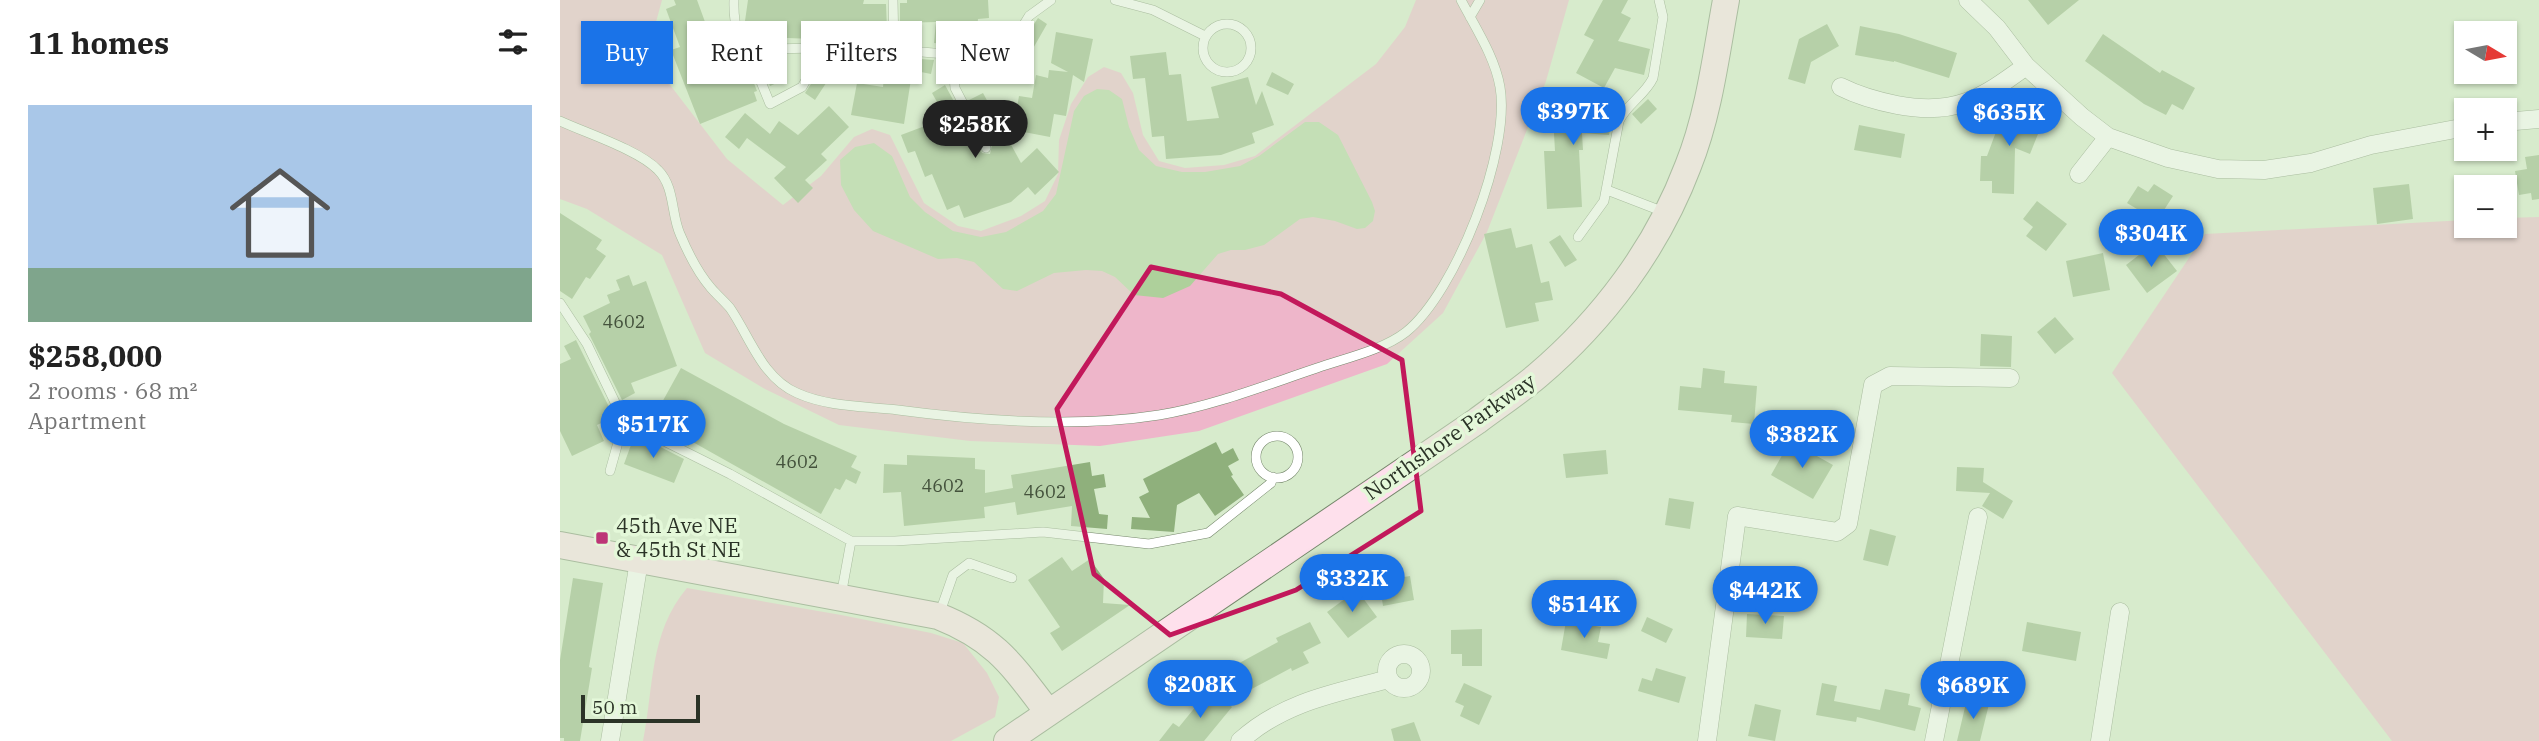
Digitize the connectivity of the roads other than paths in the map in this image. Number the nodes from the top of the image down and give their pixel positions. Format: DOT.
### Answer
graph roads {
  1 [pos="734,0"];
  2 [pos="893,0"];
  3 [pos="1051,0"];
  4 [pos="1115,0"];
  5 [pos="1461,0"];
  6 [pos="1480,0"];
  7 [pos="1659,0"];
  8 [pos="1726,0"];
  9 [pos="1971,1"];
  10 [pos="1470,18"];
  11 [pos="733,21"];
  12 [pos="893,21"];
  13 [pos="1027,21"];
  14 [pos="1205,36"];
  15 [pos="2026,66"];
  16 [pos="762,84"];
  17 [pos="804,84"];
  18 [pos="955,84"];
  19 [pos="1840,87"];
  20 [pos="2539,120"];
  21 [pos="560,121"];
  22 [pos="2517,121"];
  23 [pos="2454,129"];
  24 [pos="2108,136"];
  25 [pos="986,148"];
  26 [pos="2079,174"];
  27 [pos="1607,190"];
  28 [pos="1666,213"];
  29 [pos="1578,237"];
  30 [pos="560,303"];
  31 [pos="2010,378"];
  32 [pos="624,421"];
  33 [pos="610,471"];
  34 [pos="1273,477"];
  35 [pos="1978,517"];
  36 [pos="851,541"];
  37 [pos="560,545"];
  38 [pos="639,561"];
  39 [pos="1012,578"];
  40 [pos="841,598"];
  41 [pos="2120,612"];
  42 [pos="938,616"];
  43 [pos="1390,679"];
  44 [pos="1048,712"];
  45 [pos="610,741"];
  46 [pos="1007,741"];
  47 [pos="1240,741"];
  48 [pos="1707,741"];
  49 [pos="1934,741"];
  50 [pos="2100,741"];
  1 -- 11 [label="lane"];
  2 -- 12 [label="lane"];
  3 -- 13 [label="lane"];
  4 -- 14 [label="lane"];
  5 -- 10 [label="lane"];
  6 -- 10 [label="lane"];
  7 -- 27 [label="lane"];
  8 -- 28 [label="street, Northshore Parkway"];
  9 -- 15 [label="street"];
  10 -- 21 [label="lane"];
  14 -- 14 [label="lane"];
  15 -- 19 [label="street"];
  15 -- 24 [label="street"];
  16 -- 17 [label="lane"];
  18 -- 25 [label="lane"];
  20 -- 22 [label="street"];
  23 -- 24 [label="street"];
  24 -- 26 [label="street"];
  27 -- 28 [label="lane"];
  27 -- 29 [label="lane"];
  28 -- 44 [label="street, Northshore Parkway"];
  30 -- 32 [label="lane"];
  31 -- 48 [label="street"];
  32 -- 33 [label="lane"];
  32 -- 36 [label="lane"];
  34 -- 34 [label="lane"];
  34 -- 36 [label="lane"];
  35 -- 49 [label="street"];
  36 -- 40 [label="lane"];
  37 -- 38 [label="street"];
  38 -- 40 [label="street"];
  38 -- 45 [label="street"];
  39 -- 42 [label="lane"];
  40 -- 42 [label="street"];
  41 -- 50 [label="street"];
  42 -- 44 [label="street"];
  43 -- 47 [label="street"];
  44 -- 46 [label="street, Northshore Parkway"];
}
